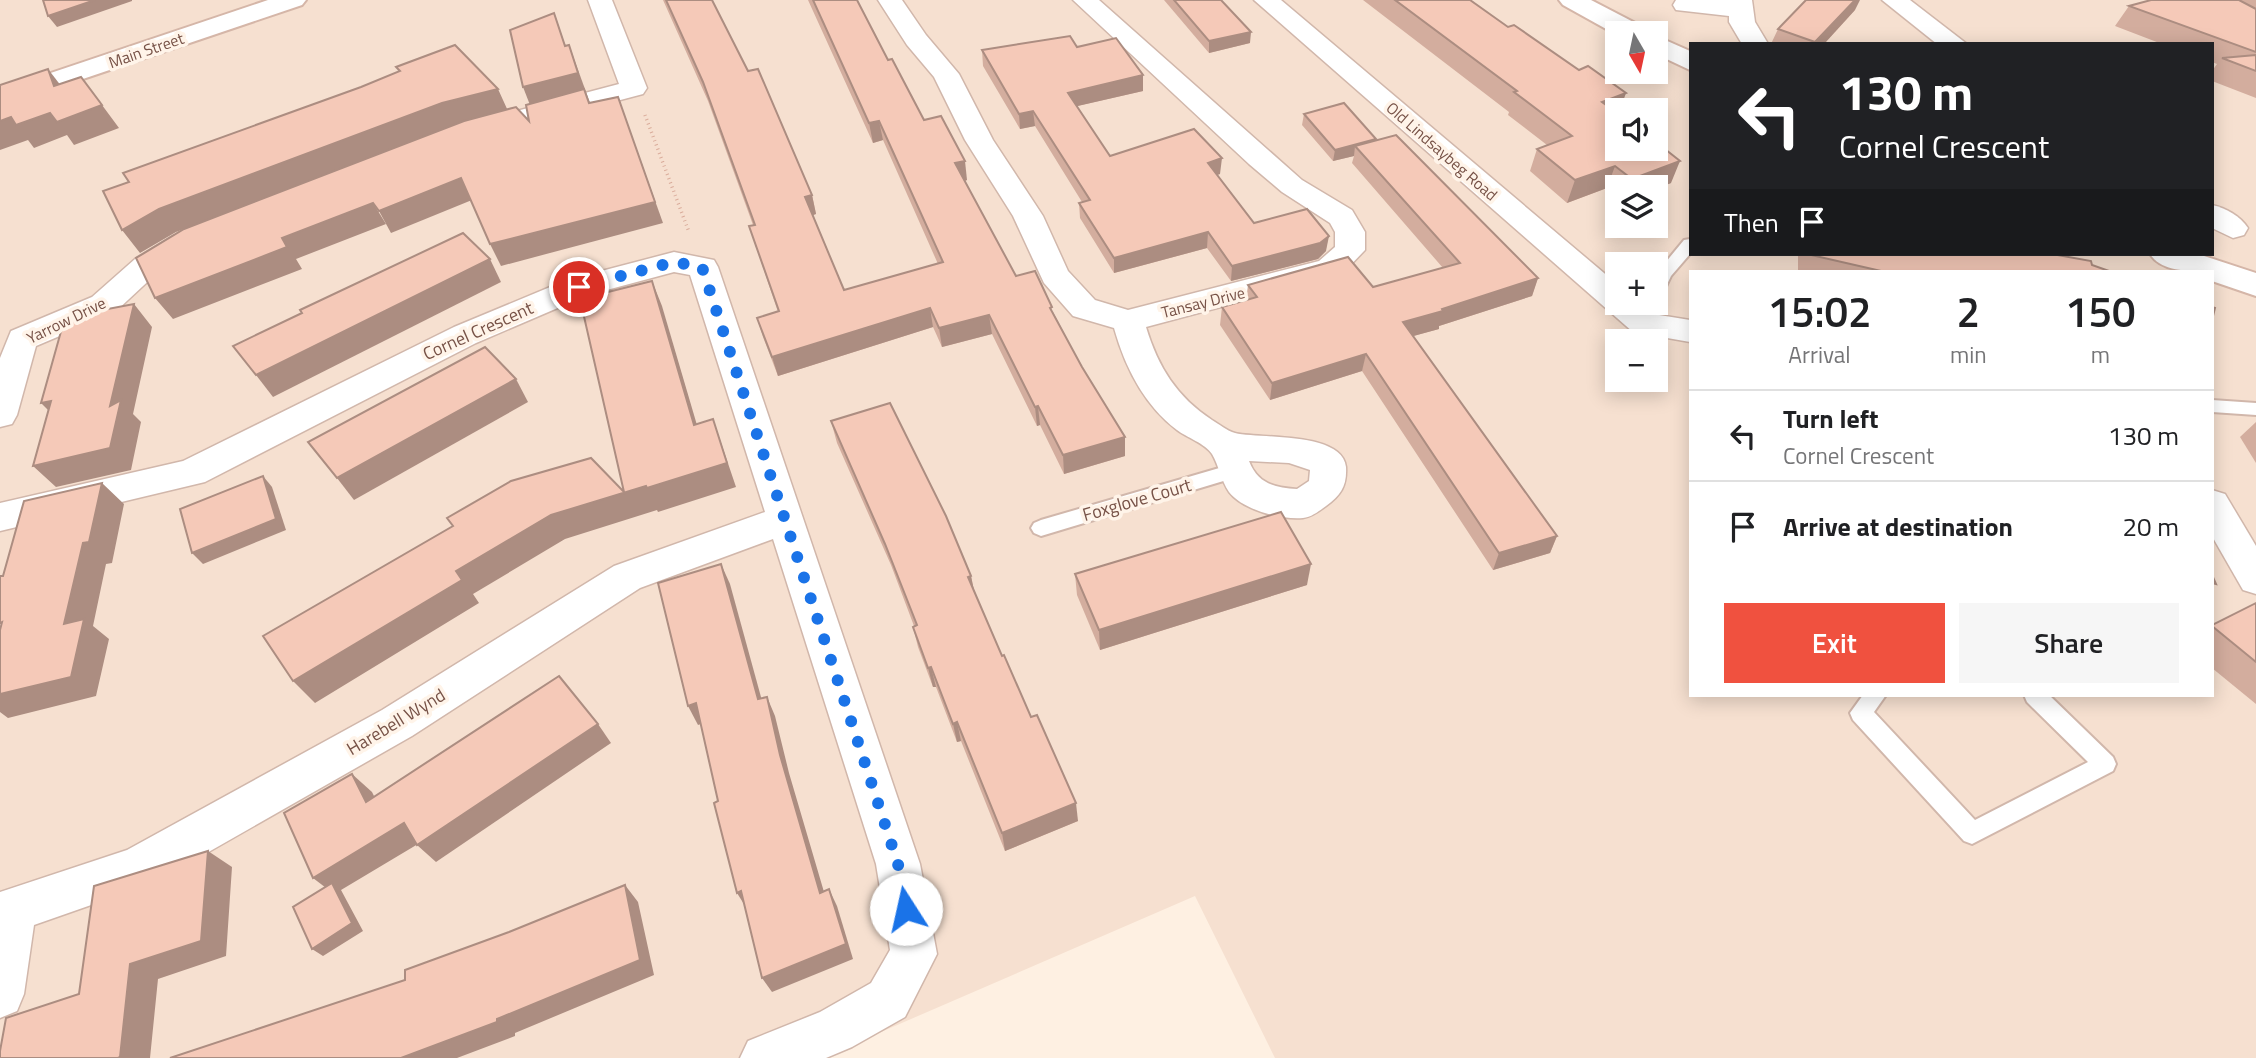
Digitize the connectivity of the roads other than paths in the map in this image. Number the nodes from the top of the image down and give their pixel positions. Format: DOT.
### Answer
graph roads {
  1 [pos="293,0"];
  2 [pos="600,0"];
  3 [pos="890,0"];
  4 [pos="1085,0"];
  5 [pos="1266,0"];
  6 [pos="1572,0"];
  7 [pos="1894,0"];
  8 [pos="1685,5"];
  9 [pos="1740,5"];
  10 [pos="1611,21"];
  11 [pos="1754,41"];
  12 [pos="1951,42"];
  13 [pos="1668,50"];
  14 [pos="1689,61"];
  15 [pos="0,99"];
  16 [pos="452,138"];
  17 [pos="213,232"];
  18 [pos="1689,245"];
  19 [pos="2172,256"];
  20 [pos="1668,269"];
  21 [pos="2212,270"];
  22 [pos="2214,271"];
  23 [pos="2256,285"];
  24 [pos="1605,291"];
  25 [pos="1646,315"];
  26 [pos="1128,321"];
  27 [pos="1669,326"];
  28 [pos="2214,406"];
  29 [pos="2256,409"];
  30 [pos="0,415"];
  31 [pos="1230,458"];
  32 [pos="2214,507"];
  33 [pos="0,517"];
  34 [pos="786,520"];
  35 [pos="1041,528"];
  36 [pos="2256,579"];
  37 [pos="1873,697"];
  38 [pos="2037,697"];
  39 [pos="7,911"];
  40 [pos="0,994"];
  41 [pos="765,1058"];
  1 -- 15 [label="street, Main Street"];
  2 -- 16 [label="street"];
  3 -- 26 [label="street"];
  4 -- 26 [label="street, Tansay Drive"];
  5 -- 24 [label="street, Old Lindsaybeg Road"];
  6 -- 10 [label="street"];
  7 -- 12 [label="street"];
  8 -- 9 [label="street"];
  9 -- 11 [label="street"];
  13 -- 14 [label="street"];
  17 -- 30 [label="street, Yarrow Drive"];
  18 -- 20 [label="lane"];
  19 -- 21 [label="street"];
  22 -- 23 [label="street"];
  25 -- 27 [label="street, Old Lindsaybeg Road"];
  26 -- 31 [label="street, Foxglove Court"];
  28 -- 29 [label="lane"];
  31 -- 35 [label="lane, Foxglove Court"];
  32 -- 36 [label="street"];
  33 -- 34 [label="street, Cornel Crescent"];
  34 -- 39 [label="street, Harebell Wynd"];
  34 -- 41 [label="street"];
  37 -- 38 [label="lane"];
  39 -- 40 [label="street"];
}
